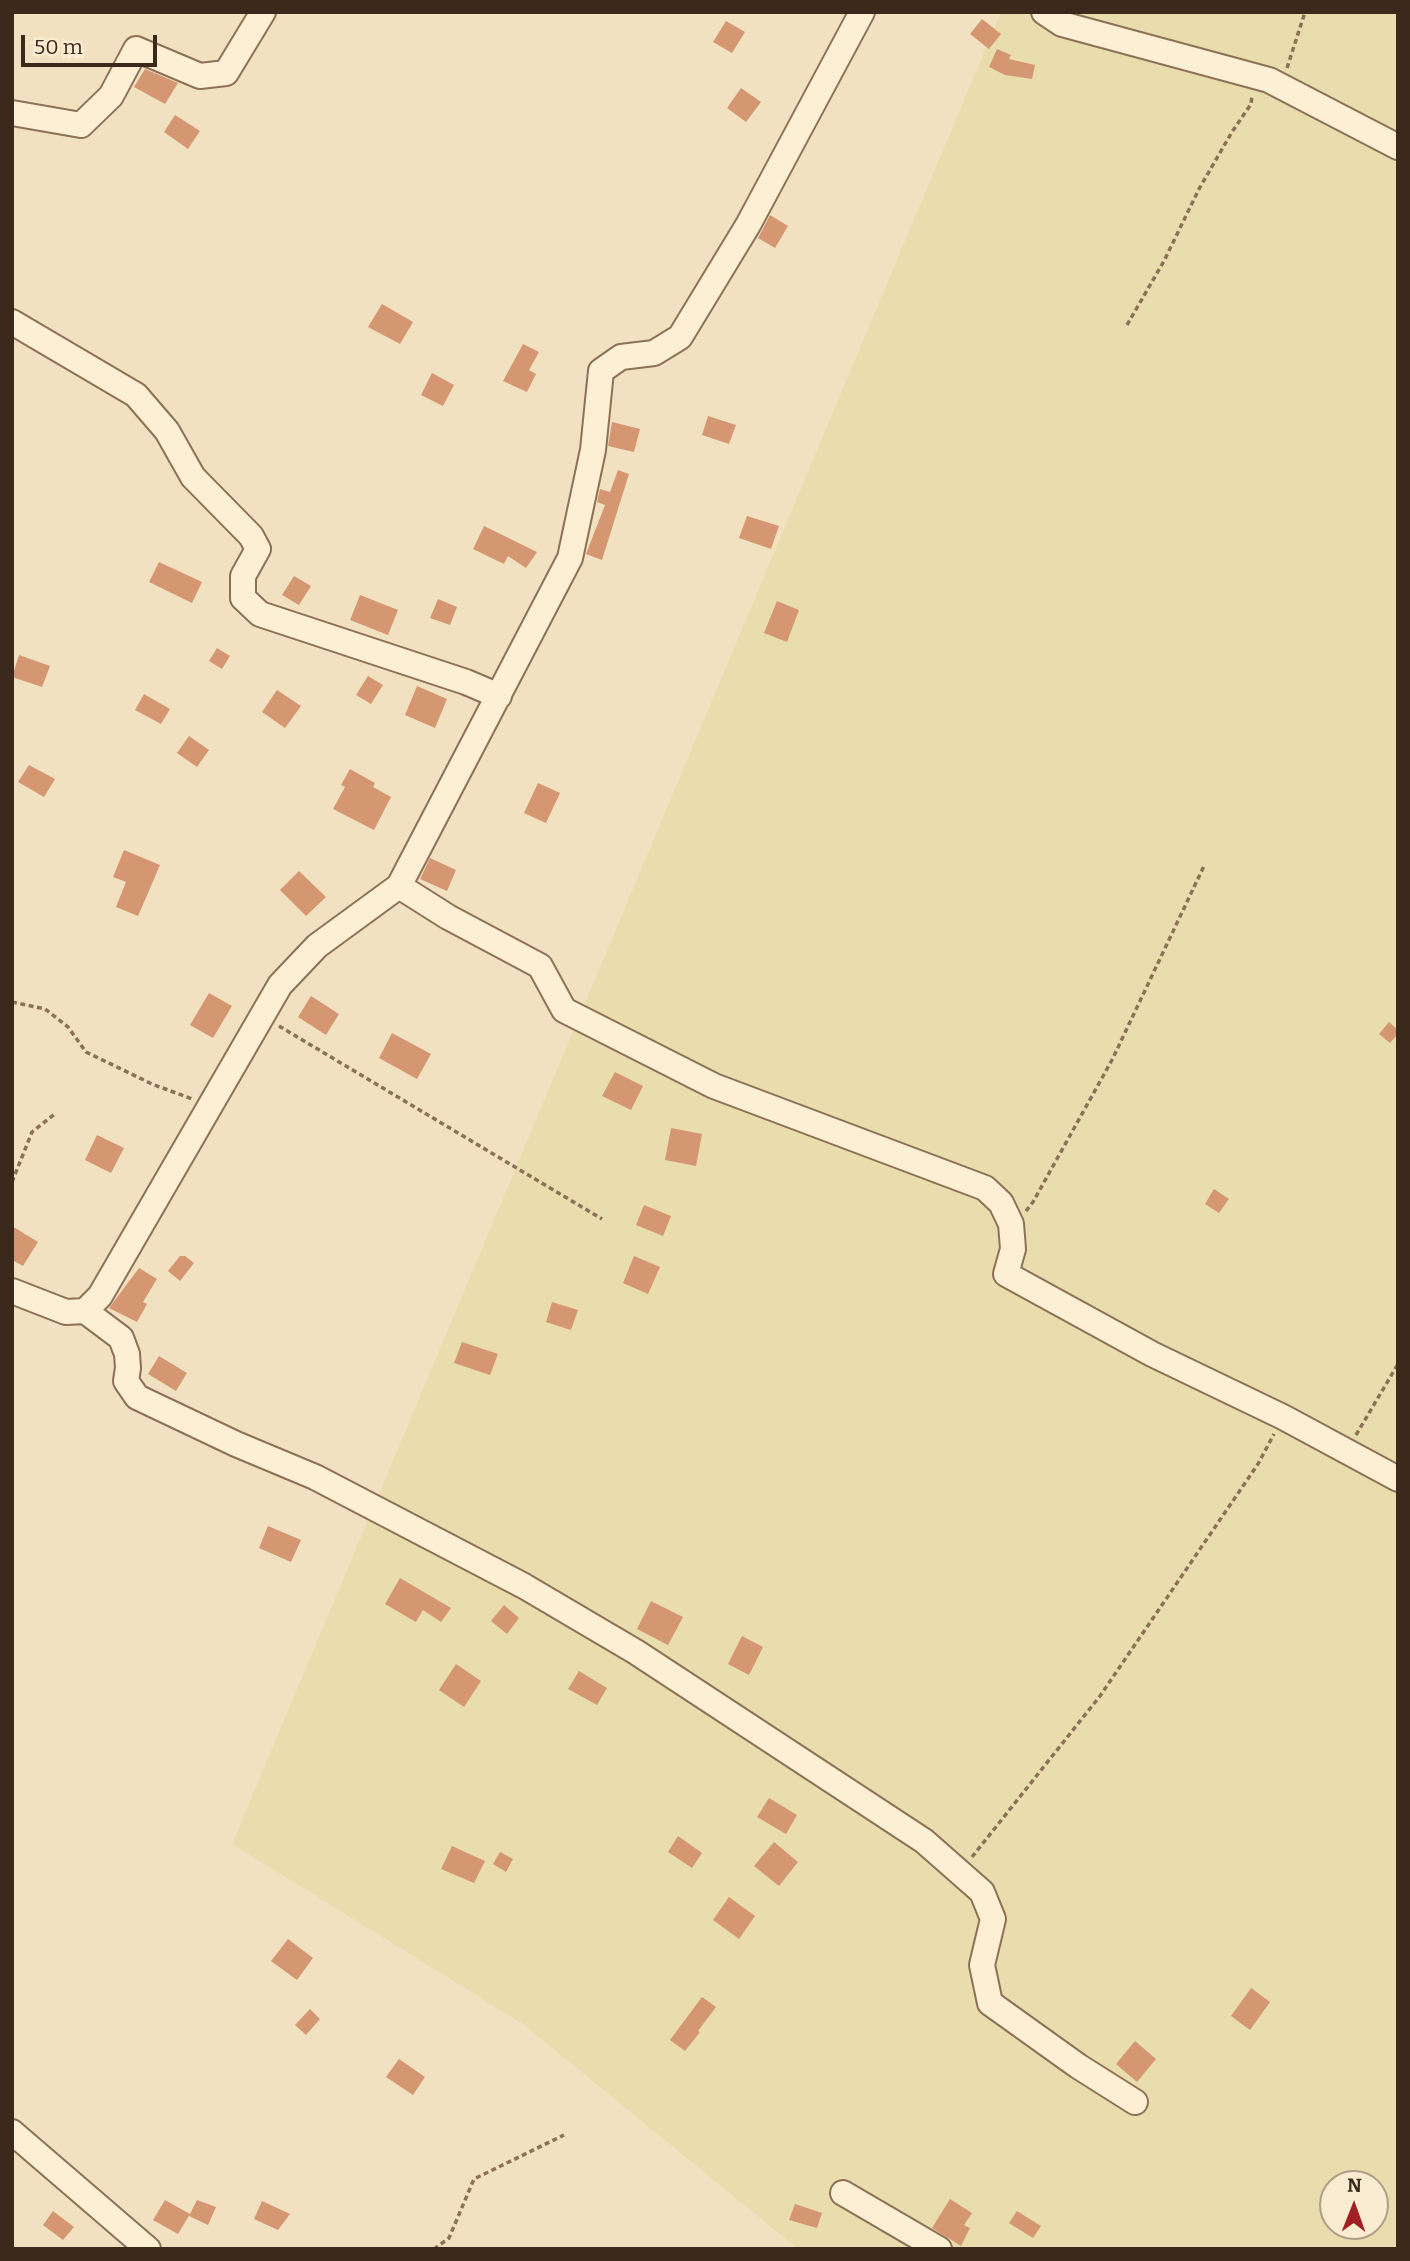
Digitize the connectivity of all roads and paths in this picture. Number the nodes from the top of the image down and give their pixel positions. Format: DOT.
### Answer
graph roads {
  1 [pos="263,12"];
  2 [pos="862,12"];
  3 [pos="1044,12"];
  4 [pos="1305,12"];
  5 [pos="1253,76"];
  6 [pos="1281,87"];
  7 [pos="12,113"];
  8 [pos="1398,147"];
  9 [pos="12,322"];
  10 [pos="1127,325"];
  11 [pos="499,696"];
  12 [pos="1204,866"];
  13 [pos="400,886"];
  14 [pos="12,1002"];
  15 [pos="262,1016"];
  16 [pos="210,1106"];
  17 [pos="56,1113"];
  18 [pos="12,1182"];
  19 [pos="602,1219"];
  20 [pos="1009,1220"];
  21 [pos="12,1291"];
  22 [pos="85,1311"];
  23 [pos="1398,1364"];
  24 [pos="1283,1417"];
  25 [pos="1346,1451"];
  26 [pos="1398,1479"];
  27 [pos="960,1873"];
  28 [pos="1135,2102"];
  29 [pos="12,2132"];
  30 [pos="564,2135"];
  31 [pos="843,2193"];
  32 [pos="148,2249"];
  33 [pos="434,2249"];
  34 [pos="939,2249"];
  1 -- 7 [label="street"];
  2 -- 11 [label="street"];
  3 -- 5 [label="street"];
  4 -- 6 [label="path"];
  5 -- 6 [label="street"];
  5 -- 10 [label="path"];
  6 -- 8 [label="street"];
  9 -- 11 [label="street"];
  11 -- 13 [label="street"];
  12 -- 20 [label="path"];
  13 -- 15 [label="street"];
  13 -- 20 [label="street"];
  14 -- 16 [label="path"];
  15 -- 16 [label="street"];
  15 -- 19 [label="path"];
  16 -- 22 [label="street"];
  17 -- 18 [label="path"];
  20 -- 24 [label="street"];
  21 -- 22 [label="street"];
  22 -- 27 [label="street"];
  23 -- 25 [label="path"];
  24 -- 25 [label="street"];
  24 -- 27 [label="path"];
  25 -- 26 [label="street"];
  27 -- 28 [label="street"];
  29 -- 32 [label="street"];
  30 -- 33 [label="path"];
  31 -- 34 [label="street"];
}
